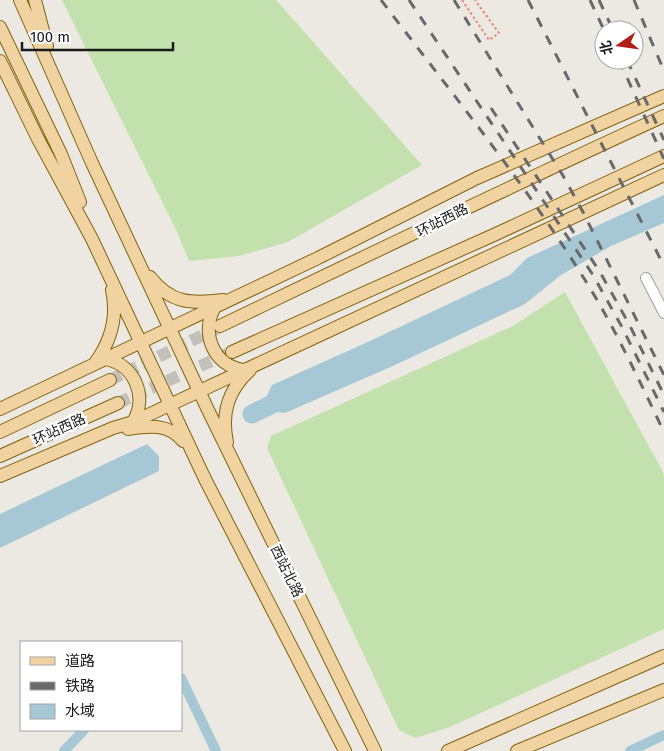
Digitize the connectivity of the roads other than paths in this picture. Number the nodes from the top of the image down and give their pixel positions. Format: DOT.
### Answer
graph roads {
  1 [pos="20,0"];
  2 [pos="35,0"];
  3 [pos="0,27"];
  4 [pos="0,61"];
  5 [pos="57,84"];
  6 [pos="664,96"];
  7 [pos="664,116"];
  8 [pos="664,156"];
  9 [pos="664,175"];
  10 [pos="92,239"];
  11 [pos="141,266"];
  12 [pos="108,273"];
  13 [pos="646,278"];
  14 [pos="233,298"];
  15 [pos="215,307"];
  16 [pos="664,313"];
  17 [pos="220,326"];
  18 [pos="170,328"];
  19 [pos="141,342"];
  20 [pos="232,352"];
  21 [pos="100,362"];
  22 [pos="249,367"];
  23 [pos="110,380"];
  24 [pos="199,391"];
  25 [pos="118,403"];
  26 [pos="170,405"];
  27 [pos="0,409"];
  28 [pos="133,422"];
  29 [pos="113,428"];
  30 [pos="0,432"];
  31 [pos="0,456"];
  32 [pos="231,458"];
  33 [pos="196,462"];
  34 [pos="0,476"];
  35 [pos="664,656"];
  36 [pos="664,690"];
  37 [pos="345,751"];
  38 [pos="375,751"];
  39 [pos="448,751"];
  40 [pos="517,751"];
  1 -- 5 [label="main road"];
  2 -- 5 [label="main road"];
  3 -- 10 [label="main road"];
  4 -- 10 [label="main road"];
  5 -- 11 [label="main road"];
  6 -- 14 [label="main road"];
  7 -- 17 [label="main road, 环站西路"];
  8 -- 20 [label="main road"];
  9 -- 22 [label="main road"];
  10 -- 12 [label="main road"];
  11 -- 14 [label="main road"];
  11 -- 18 [label="main road, 西站北路"];
  12 -- 19 [label="main road"];
  12 -- 21 [label="main road"];
  13 -- 16 [label="street"];
  14 -- 15 [label="main road"];
  15 -- 18 [label="main road"];
  15 -- 22 [label="main road"];
  18 -- 19 [label="main road"];
  18 -- 24 [label="main road, 西站北路"];
  19 -- 21 [label="main road"];
  19 -- 26 [label="main road"];
  21 -- 27 [label="main road"];
  21 -- 28 [label="main road"];
  22 -- 24 [label="main road"];
  22 -- 32 [label="main road"];
  23 -- 30 [label="main road, 环站西路"];
  24 -- 26 [label="main road"];
  24 -- 32 [label="main road, 西站北路"];
  25 -- 31 [label="main road, 环站西路"];
  26 -- 28 [label="main road"];
  26 -- 33 [label="main road"];
  28 -- 29 [label="main road"];
  29 -- 33 [label="main road"];
  29 -- 34 [label="main road"];
  32 -- 38 [label="main road, 西站北路"];
  33 -- 37 [label="main road"];
  35 -- 39 [label="main road"];
  36 -- 40 [label="main road"];
}
